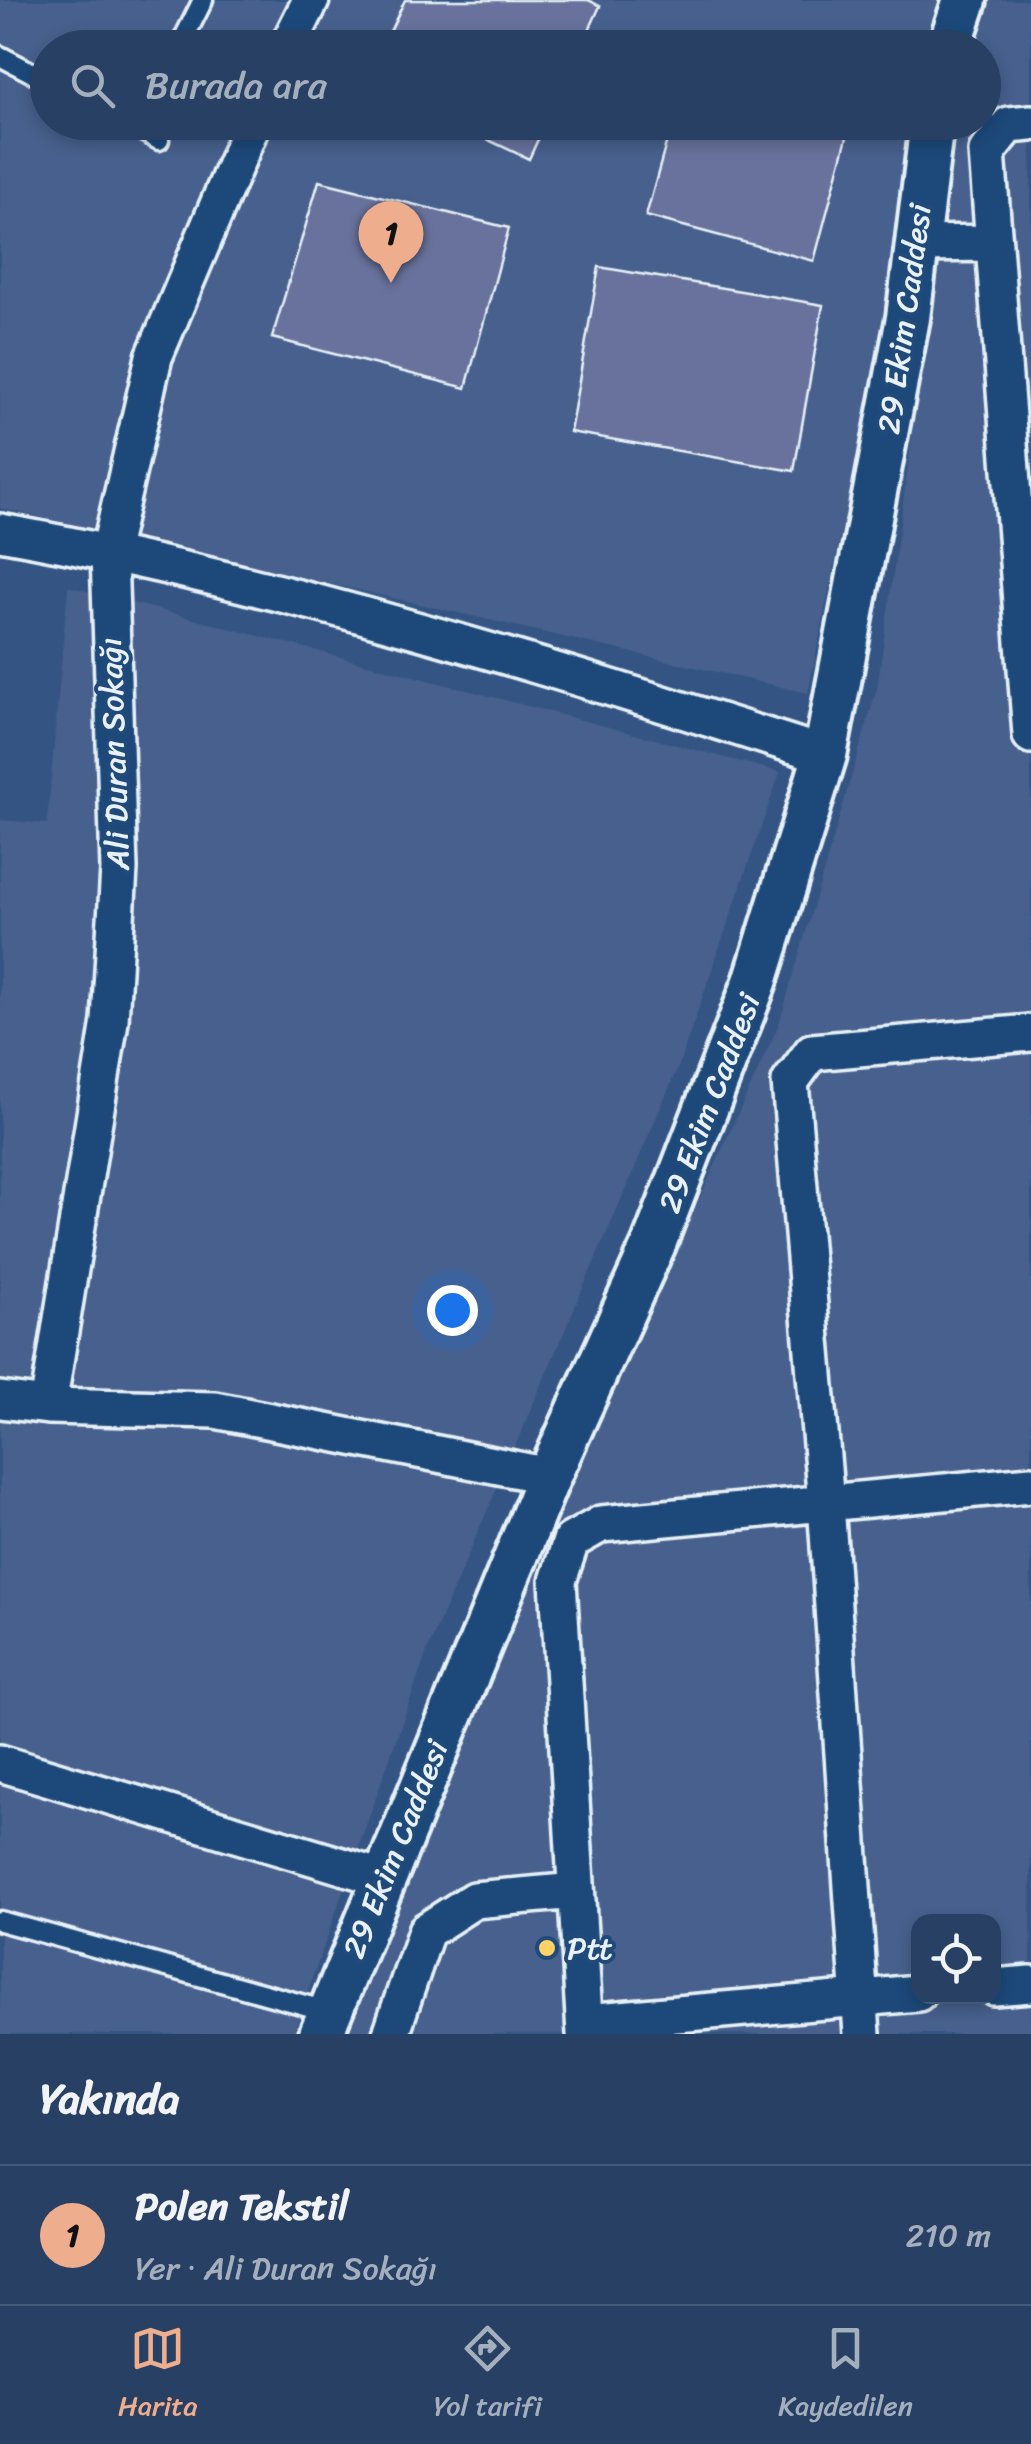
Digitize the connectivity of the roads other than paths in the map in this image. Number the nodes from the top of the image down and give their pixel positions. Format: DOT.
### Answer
graph roads {
  1 [pos="203,0"];
  2 [pos="311,0"];
  3 [pos="965,0"];
  4 [pos="188,30"];
  5 [pos="297,30"];
  6 [pos="956,30"];
  7 [pos="0,56"];
  8 [pos="30,72"];
  9 [pos="1031,124"];
  10 [pos="1001,136"];
  11 [pos="245,140"];
  12 [pos="930,140"];
  13 [pos="998,140"];
  14 [pos="994,243"];
  15 [pos="916,244"];
  16 [pos="0,532"];
  17 [pos="109,553"];
  18 [pos="1025,584"];
  19 [pos="1031,734"];
  20 [pos="826,755"];
  21 [pos="1031,1033"];
  22 [pos="0,1400"];
  23 [pos="48,1406"];
  24 [pos="549,1476"];
  25 [pos="1031,1484"];
  26 [pos="826,1503"];
  27 [pos="0,1763"];
  28 [pos="382,1878"];
  29 [pos="576,1891"];
  30 [pos="0,1921"];
  31 [pos="1031,1984"];
  32 [pos="1001,1986"];
  33 [pos="911,1994"];
  34 [pos="860,1998"];
  35 [pos="325,2023"];
  36 [pos="585,2028"];
  37 [pos="392,2034"];
  38 [pos="862,2034"];
  1 -- 4 [label="lane"];
  2 -- 5 [label="street"];
  3 -- 6 [label="street"];
  7 -- 8 [label="lane"];
  9 -- 10 [label="street"];
  11 -- 17 [label="street, Ali Duran Sokağı"];
  12 -- 15 [label="street, 29 Ekim Caddesi"];
  13 -- 14 [label="street"];
  14 -- 15 [label="street"];
  14 -- 18 [label="street"];
  15 -- 20 [label="street, 29 Ekim Caddesi"];
  16 -- 17 [label="street"];
  17 -- 20 [label="street"];
  17 -- 23 [label="street, Ali Duran Sokağı"];
  18 -- 19 [label="street"];
  20 -- 24 [label="street, 29 Ekim Caddesi"];
  21 -- 26 [label="street"];
  22 -- 23 [label="street"];
  23 -- 24 [label="street"];
  24 -- 28 [label="street, 29 Ekim Caddesi"];
  25 -- 26 [label="street"];
  26 -- 29 [label="street"];
  26 -- 34 [label="street"];
  27 -- 28 [label="street"];
  28 -- 35 [label="street, 29 Ekim Caddesi"];
  29 -- 36 [label="street"];
  29 -- 37 [label="street"];
  30 -- 35 [label="lane"];
  31 -- 32 [label="street"];
  33 -- 34 [label="street"];
  34 -- 36 [label="street"];
  34 -- 38 [label="street"];
}
